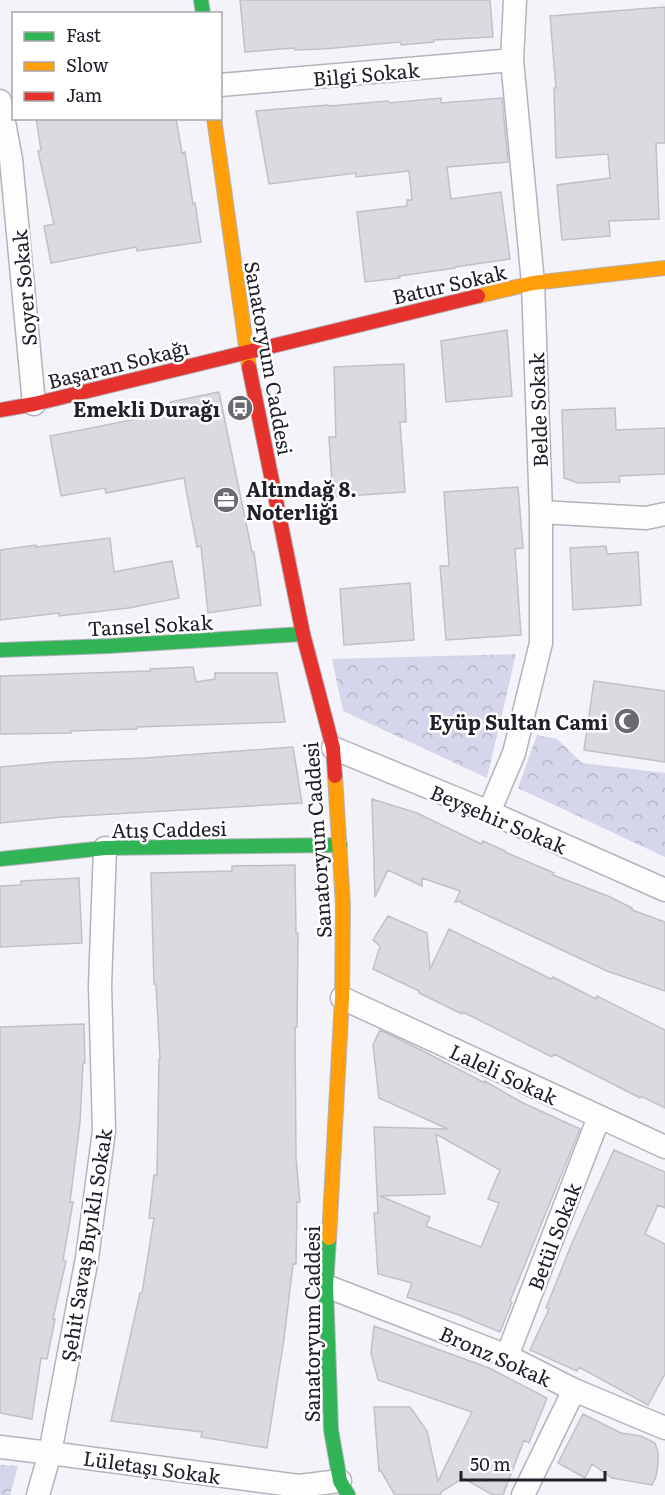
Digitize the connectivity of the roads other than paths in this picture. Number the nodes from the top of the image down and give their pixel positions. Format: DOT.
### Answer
graph roads {
  1 [pos="515,0"];
  2 [pos="512,60"];
  3 [pos="222,85"];
  4 [pos="0,101"];
  5 [pos="214,120"];
  6 [pos="665,267"];
  7 [pos="533,283"];
  8 [pos="246,352"];
  9 [pos="34,404"];
  10 [pos="0,410"];
  11 [pos="541,512"];
  12 [pos="665,514"];
  13 [pos="303,634"];
  14 [pos="0,650"];
  15 [pos="333,748"];
  16 [pos="489,812"];
  17 [pos="340,845"];
  18 [pos="105,848"];
  19 [pos="0,859"];
  20 [pos="665,890"];
  21 [pos="342,998"];
  22 [pos="599,1117"];
  23 [pos="665,1147"];
  24 [pos="326,1286"];
  25 [pos="507,1356"];
  26 [pos="574,1390"];
  27 [pos="665,1428"];
  28 [pos="0,1447"];
  29 [pos="50,1453"];
  30 [pos="344,1488"];
  31 [pos="298,1490"];
  32 [pos="38,1495"];
  33 [pos="523,1495"];
  1 -- 2 [label="street, Belde Sokak"];
  2 -- 3 [label="street, Bilgi Sokak"];
  2 -- 7 [label="street, Belde Sokak"];
  4 -- 9 [label="street, Soyer Sokak"];
  5 -- 8 [label="main road, Sanatoryum Caddesi"];
  6 -- 7 [label="main road, Batur Sokak"];
  7 -- 8 [label="main road, Batur Sokak"];
  7 -- 11 [label="street, Belde Sokak"];
  8 -- 9 [label="main road, Başaran Sokağı"];
  8 -- 13 [label="main road, Sanatoryum Caddesi"];
  9 -- 10 [label="main road, Başaran Sokağı"];
  11 -- 12 [label="street"];
  11 -- 16 [label="street, Belde Sokak"];
  13 -- 14 [label="main road, Tansel Sokak"];
  13 -- 15 [label="main road, Sanatoryum Caddesi"];
  15 -- 16 [label="street, Beyşehir Sokak"];
  15 -- 17 [label="main road, Sanatoryum Caddesi"];
  16 -- 20 [label="street, Beyşehir Sokak"];
  17 -- 18 [label="main road, Atış Caddesi"];
  17 -- 21 [label="main road, Sanatoryum Caddesi"];
  18 -- 19 [label="main road, Atış Caddesi"];
  18 -- 29 [label="street, Şehit Savaş Bıyıklı Sokak"];
  21 -- 22 [label="street, Laleli Sokak"];
  21 -- 24 [label="main road, Sanatoryum Caddesi"];
  22 -- 23 [label="street, Laleli Sokak"];
  22 -- 25 [label="street, Betül Sokak"];
  24 -- 25 [label="street, Bronz Sokak"];
  24 -- 30 [label="main road, Sanatoryum Caddesi"];
  25 -- 26 [label="street, Bronz Sokak"];
  26 -- 27 [label="street, Bronz Sokak"];
  26 -- 33 [label="street"];
  28 -- 29 [label="street, Lületaşı Sokak"];
  29 -- 31 [label="street, Lületaşı Sokak"];
  29 -- 32 [label="street, Şehit Savaş Bıyıklı Sokak"];
  30 -- 31 [label="street, Lületaşı Sokak"];
}
